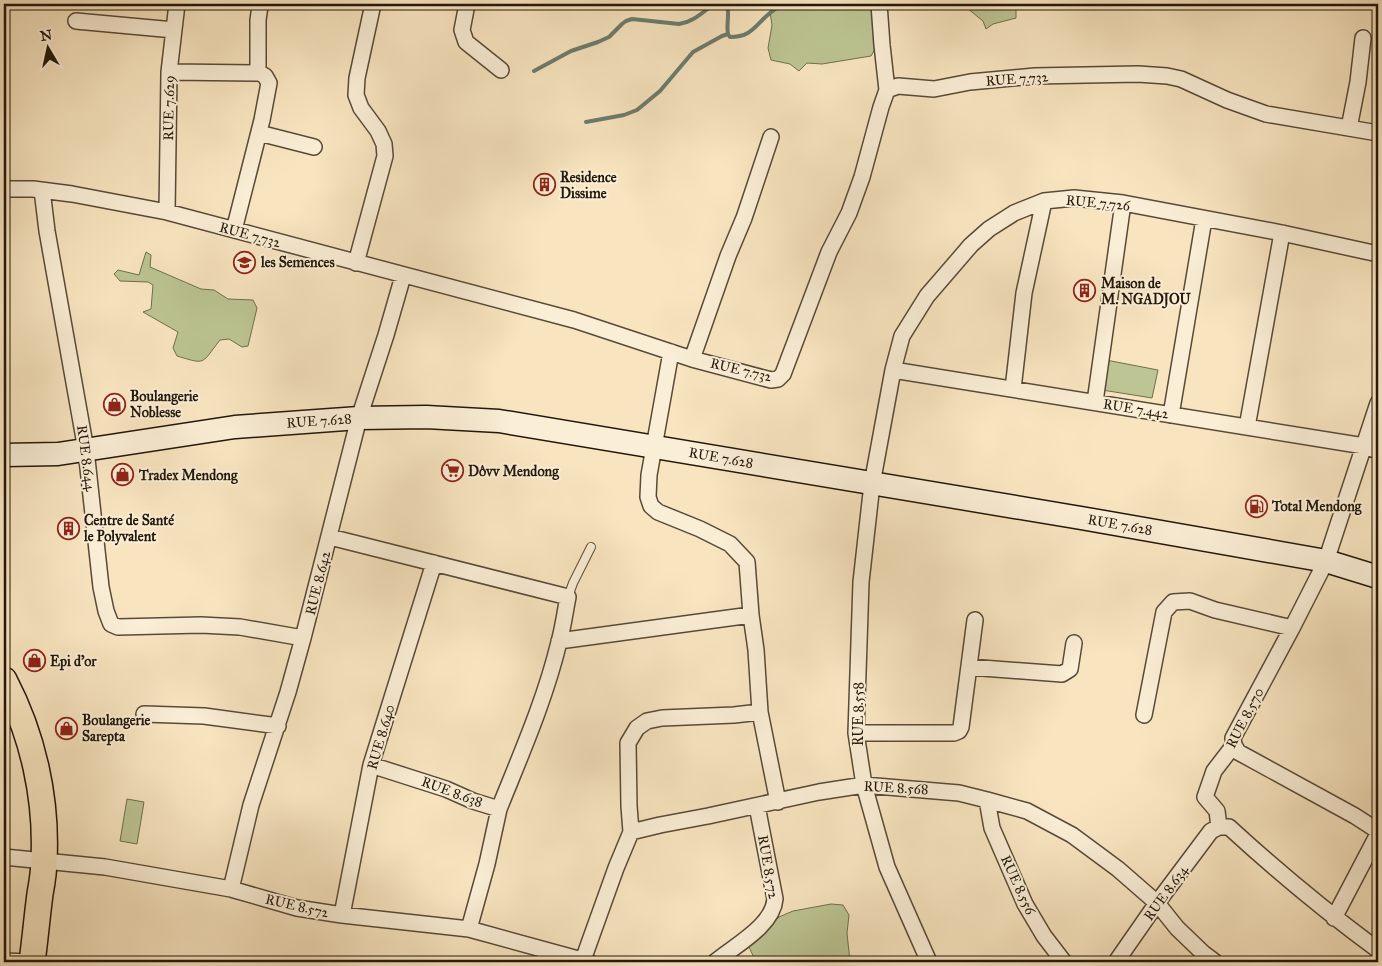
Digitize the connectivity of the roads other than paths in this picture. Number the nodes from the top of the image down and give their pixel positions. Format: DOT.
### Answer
graph roads {
  1 [pos="177,4"];
  2 [pos="373,4"];
  3 [pos="467,4"];
  4 [pos="880,4"];
  5 [pos="260,6"];
  6 [pos="76,21"];
  7 [pos="174,30"];
  8 [pos="1363,38"];
  9 [pos="501,70"];
  10 [pos="169,72"];
  11 [pos="258,72"];
  12 [pos="888,90"];
  13 [pos="1349,128"];
  14 [pos="259,133"];
  15 [pos="1378,133"];
  16 [pos="771,137"];
  17 [pos="314,146"];
  18 [pos="4,189"];
  19 [pos="42,190"];
  20 [pos="1044,201"];
  21 [pos="1123,203"];
  22 [pos="167,212"];
  23 [pos="1204,219"];
  24 [pos="234,230"];
  25 [pos="1282,234"];
  26 [pos="1378,254"];
  27 [pos="356,263"];
  28 [pos="403,276"];
  29 [pos="671,352"];
  30 [pos="692,359"];
  31 [pos="893,370"];
  32 [pos="1013,389"];
  33 [pos="1095,402"];
  34 [pos="1378,403"];
  35 [pos="1171,415"];
  36 [pos="359,418"];
  37 [pos="1247,427"];
  38 [pos="654,447"];
  39 [pos="1371,449"];
  40 [pos="86,450"];
  41 [pos="58,454"];
  42 [pos="4,455"];
  43 [pos="4,472"];
  44 [pos="872,484"];
  45 [pos="330,537"];
  46 [pos="591,547"];
  47 [pos="1326,561"];
  48 [pos="434,563"];
  49 [pos="1378,576"];
  50 [pos="568,597"];
  51 [pos="751,615"];
  52 [pos="975,620"];
  53 [pos="1292,628"];
  54 [pos="304,638"];
  55 [pos="559,641"];
  56 [pos="1074,644"];
  57 [pos="969,667"];
  58 [pos="4,680"];
  59 [pos="760,712"];
  60 [pos="144,714"];
  61 [pos="1144,715"];
  62 [pos="278,726"];
  63 [pos="856,733"];
  64 [pos="1234,745"];
  65 [pos="372,765"];
  66 [pos="864,785"];
  67 [pos="987,800"];
  68 [pos="778,802"];
  69 [pos="757,806"];
  70 [pos="499,809"];
  71 [pos="1219,827"];
  72 [pos="631,832"];
  73 [pos="1378,832"];
  74 [pos="4,857"];
  75 [pos="44,862"];
  76 [pos="231,889"];
  77 [pos="1157,903"];
  78 [pos="342,915"];
  79 [pos="1334,918"];
  80 [pos="469,929"];
  81 [pos="1378,950"];
  82 [pos="4,961"];
  83 [pos="586,961"];
  84 [pos="32,962"];
  85 [pos="715,962"];
  86 [pos="929,962"];
  87 [pos="1064,962"];
  88 [pos="1116,962"];
  89 [pos="1215,962"];
  1 -- 7 [label="street, RUE 7.629"];
  2 -- 27 [label="street"];
  3 -- 9 [label="street"];
  4 -- 12 [label="street"];
  5 -- 11 [label="street"];
  6 -- 7 [label="street"];
  7 -- 10 [label="street, RUE 7.629"];
  8 -- 13 [label="street"];
  10 -- 11 [label="street"];
  10 -- 22 [label="street, RUE 7.629"];
  11 -- 14 [label="street"];
  12 -- 13 [label="street, RUE 7.732"];
  12 -- 30 [label="street, RUE 7.732"];
  13 -- 15 [label="street, RUE 7.732"];
  14 -- 17 [label="street"];
  14 -- 24 [label="street"];
  16 -- 30 [label="street"];
  18 -- 19 [label="street, RUE 7.732"];
  19 -- 22 [label="street, RUE 7.732"];
  19 -- 40 [label="street, RUE 8.644"];
  20 -- 21 [label="street, RUE 7.726"];
  20 -- 31 [label="street, RUE 7.726"];
  20 -- 32 [label="street"];
  21 -- 23 [label="street, RUE 7.726"];
  21 -- 33 [label="street"];
  22 -- 24 [label="street, RUE 7.732"];
  23 -- 25 [label="street, RUE 7.726"];
  23 -- 35 [label="street"];
  24 -- 27 [label="street, RUE 7.732"];
  25 -- 26 [label="street, RUE 7.726"];
  25 -- 37 [label="street"];
  27 -- 28 [label="street, RUE 7.732"];
  28 -- 29 [label="street, RUE 7.732"];
  28 -- 36 [label="street, RUE 8.642"];
  29 -- 30 [label="street, RUE 7.732"];
  29 -- 38 [label="street"];
  31 -- 32 [label="street, RUE 7.442"];
  31 -- 44 [label="street, RUE 7.726"];
  32 -- 33 [label="street, RUE 7.442"];
  33 -- 35 [label="street, RUE 7.442"];
  34 -- 39 [label="street, RUE 8.570"];
  35 -- 37 [label="street, RUE 7.442"];
  36 -- 38 [label="main road, RUE 7.628"];
  36 -- 40 [label="main road, RUE 7.628"];
  36 -- 45 [label="street, RUE 8.642"];
  37 -- 39 [label="street, RUE 7.442"];
  38 -- 44 [label="main road, RUE 7.628"];
  38 -- 51 [label="street"];
  39 -- 47 [label="street, RUE 8.570"];
  40 -- 41 [label="main road, RUE 7.628"];
  40 -- 54 [label="street, RUE 8.644"];
  41 -- 42 [label="main road, RUE 7.628"];
  41 -- 43 [label="main road, RUE 7.628"];
  44 -- 47 [label="main road, RUE 7.628"];
  44 -- 63 [label="street, RUE 8.558"];
  45 -- 48 [label="street"];
  45 -- 54 [label="street, RUE 8.642"];
  46 -- 50 [label="lane"];
  47 -- 49 [label="main road, RUE 7.628"];
  47 -- 53 [label="street, RUE 8.570"];
  48 -- 50 [label="street"];
  48 -- 65 [label="street, RUE 8.640"];
  50 -- 55 [label="street"];
  51 -- 55 [label="street"];
  51 -- 59 [label="street"];
  52 -- 57 [label="street"];
  53 -- 61 [label="street"];
  53 -- 64 [label="street, RUE 8.570"];
  54 -- 62 [label="street, RUE 8.642"];
  55 -- 70 [label="street"];
  56 -- 57 [label="street"];
  57 -- 63 [label="street"];
  58 -- 75 [label="main road"];
  59 -- 68 [label="street"];
  59 -- 72 [label="street"];
  60 -- 62 [label="street"];
  62 -- 76 [label="street, RUE 8.642"];
  63 -- 66 [label="street, RUE 8.558"];
  64 -- 71 [label="street, RUE 8.570"];
  64 -- 73 [label="street"];
  65 -- 70 [label="street, RUE 8.638"];
  65 -- 78 [label="street, RUE 8.640"];
  66 -- 67 [label="street, RUE 8.568"];
  66 -- 68 [label="street, RUE 8.568"];
  66 -- 86 [label="street, RUE 8.558"];
  67 -- 77 [label="street, RUE 8.568"];
  67 -- 87 [label="street, RUE 8.556"];
  68 -- 69 [label="street, RUE 8.568"];
  69 -- 72 [label="street, RUE 8.568"];
  69 -- 85 [label="street, RUE 8.572"];
  70 -- 80 [label="street, RUE 8.638"];
  71 -- 77 [label="street, RUE 8.634"];
  71 -- 79 [label="street"];
  72 -- 83 [label="street"];
  73 -- 79 [label="street"];
  74 -- 75 [label="street, RUE 8.572"];
  75 -- 76 [label="street, RUE 8.572"];
  75 -- 84 [label="main road"];
  76 -- 78 [label="street, RUE 8.572"];
  77 -- 88 [label="street, RUE 8.634"];
  77 -- 89 [label="street, RUE 8.568"];
  78 -- 80 [label="street, RUE 8.572"];
  79 -- 81 [label="street"];
  80 -- 83 [label="street, RUE 8.572"];
  82 -- 84 [label="street"];
}
